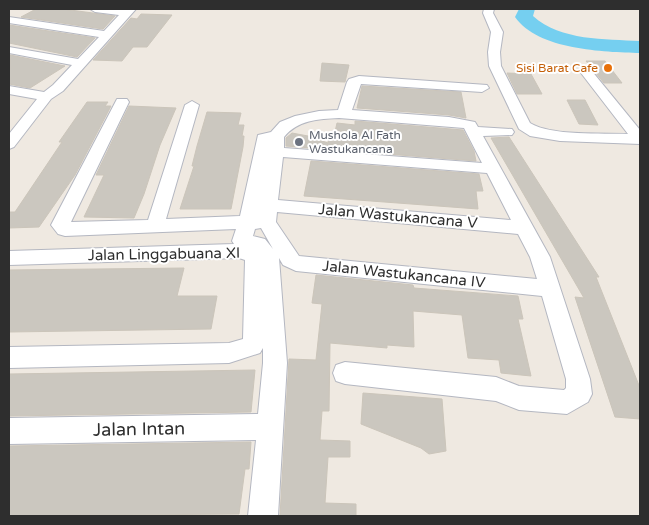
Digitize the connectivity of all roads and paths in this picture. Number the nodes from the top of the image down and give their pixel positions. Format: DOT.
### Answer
graph roads {
  1 [pos="17,9"];
  2 [pos="95,9"];
  3 [pos="489,9"];
  4 [pos="129,11"];
  5 [pos="9,13"];
  6 [pos="9,20"];
  7 [pos="42,25"];
  8 [pos="108,35"];
  9 [pos="12,42"];
  10 [pos="82,63"];
  11 [pos="587,73"];
  12 [pos="482,88"];
  13 [pos="9,90"];
  14 [pos="46,96"];
  15 [pos="122,102"];
  16 [pos="192,105"];
  17 [pos="344,113"];
  18 [pos="475,131"];
  19 [pos="507,132"];
  20 [pos="640,139"];
  21 [pos="9,144"];
  22 [pos="276,144"];
  23 [pos="495,169"];
  24 [pos="155,225"];
  25 [pos="260,227"];
  26 [pos="526,228"];
  27 [pos="9,247"];
  28 [pos="9,258"];
  29 [pos="551,289"];
  30 [pos="9,358"];
  31 [pos="346,373"];
  32 [pos="270,427"];
  33 [pos="9,431"];
  34 [pos="263,516"];
  1 -- 5 [label="street"];
  2 -- 4 [label="street"];
  3 -- 20 [label="street"];
  4 -- 8 [label="street"];
  6 -- 7 [label="street"];
  7 -- 8 [label="street"];
  7 -- 9 [label="street"];
  8 -- 10 [label="street"];
  9 -- 10 [label="street"];
  10 -- 14 [label="street"];
  11 -- 20 [label="street"];
  12 -- 17 [label="street"];
  13 -- 14 [label="street"];
  14 -- 21 [label="street"];
  15 -- 24 [label="street"];
  16 -- 24 [label="street"];
  17 -- 18 [label="street"];
  17 -- 22 [label="street"];
  18 -- 19 [label="street"];
  18 -- 23 [label="street"];
  22 -- 23 [label="street"];
  22 -- 25 [label="street"];
  22 -- 25 [label="street"];
  23 -- 26 [label="street"];
  24 -- 25 [label="street"];
  25 -- 26 [label="street, Jalan Wastukancana V"];
  25 -- 27 [label="street"];
  25 -- 29 [label="street, Jalan Wastukancana IV"];
  25 -- 32 [label="street"];
  26 -- 29 [label="street"];
  28 -- 30 [label="street, Jalan Linggabuana XI"];
  29 -- 31 [label="street"];
  32 -- 33 [label="street, Jalan Intan"];
  32 -- 34 [label="street"];
}
